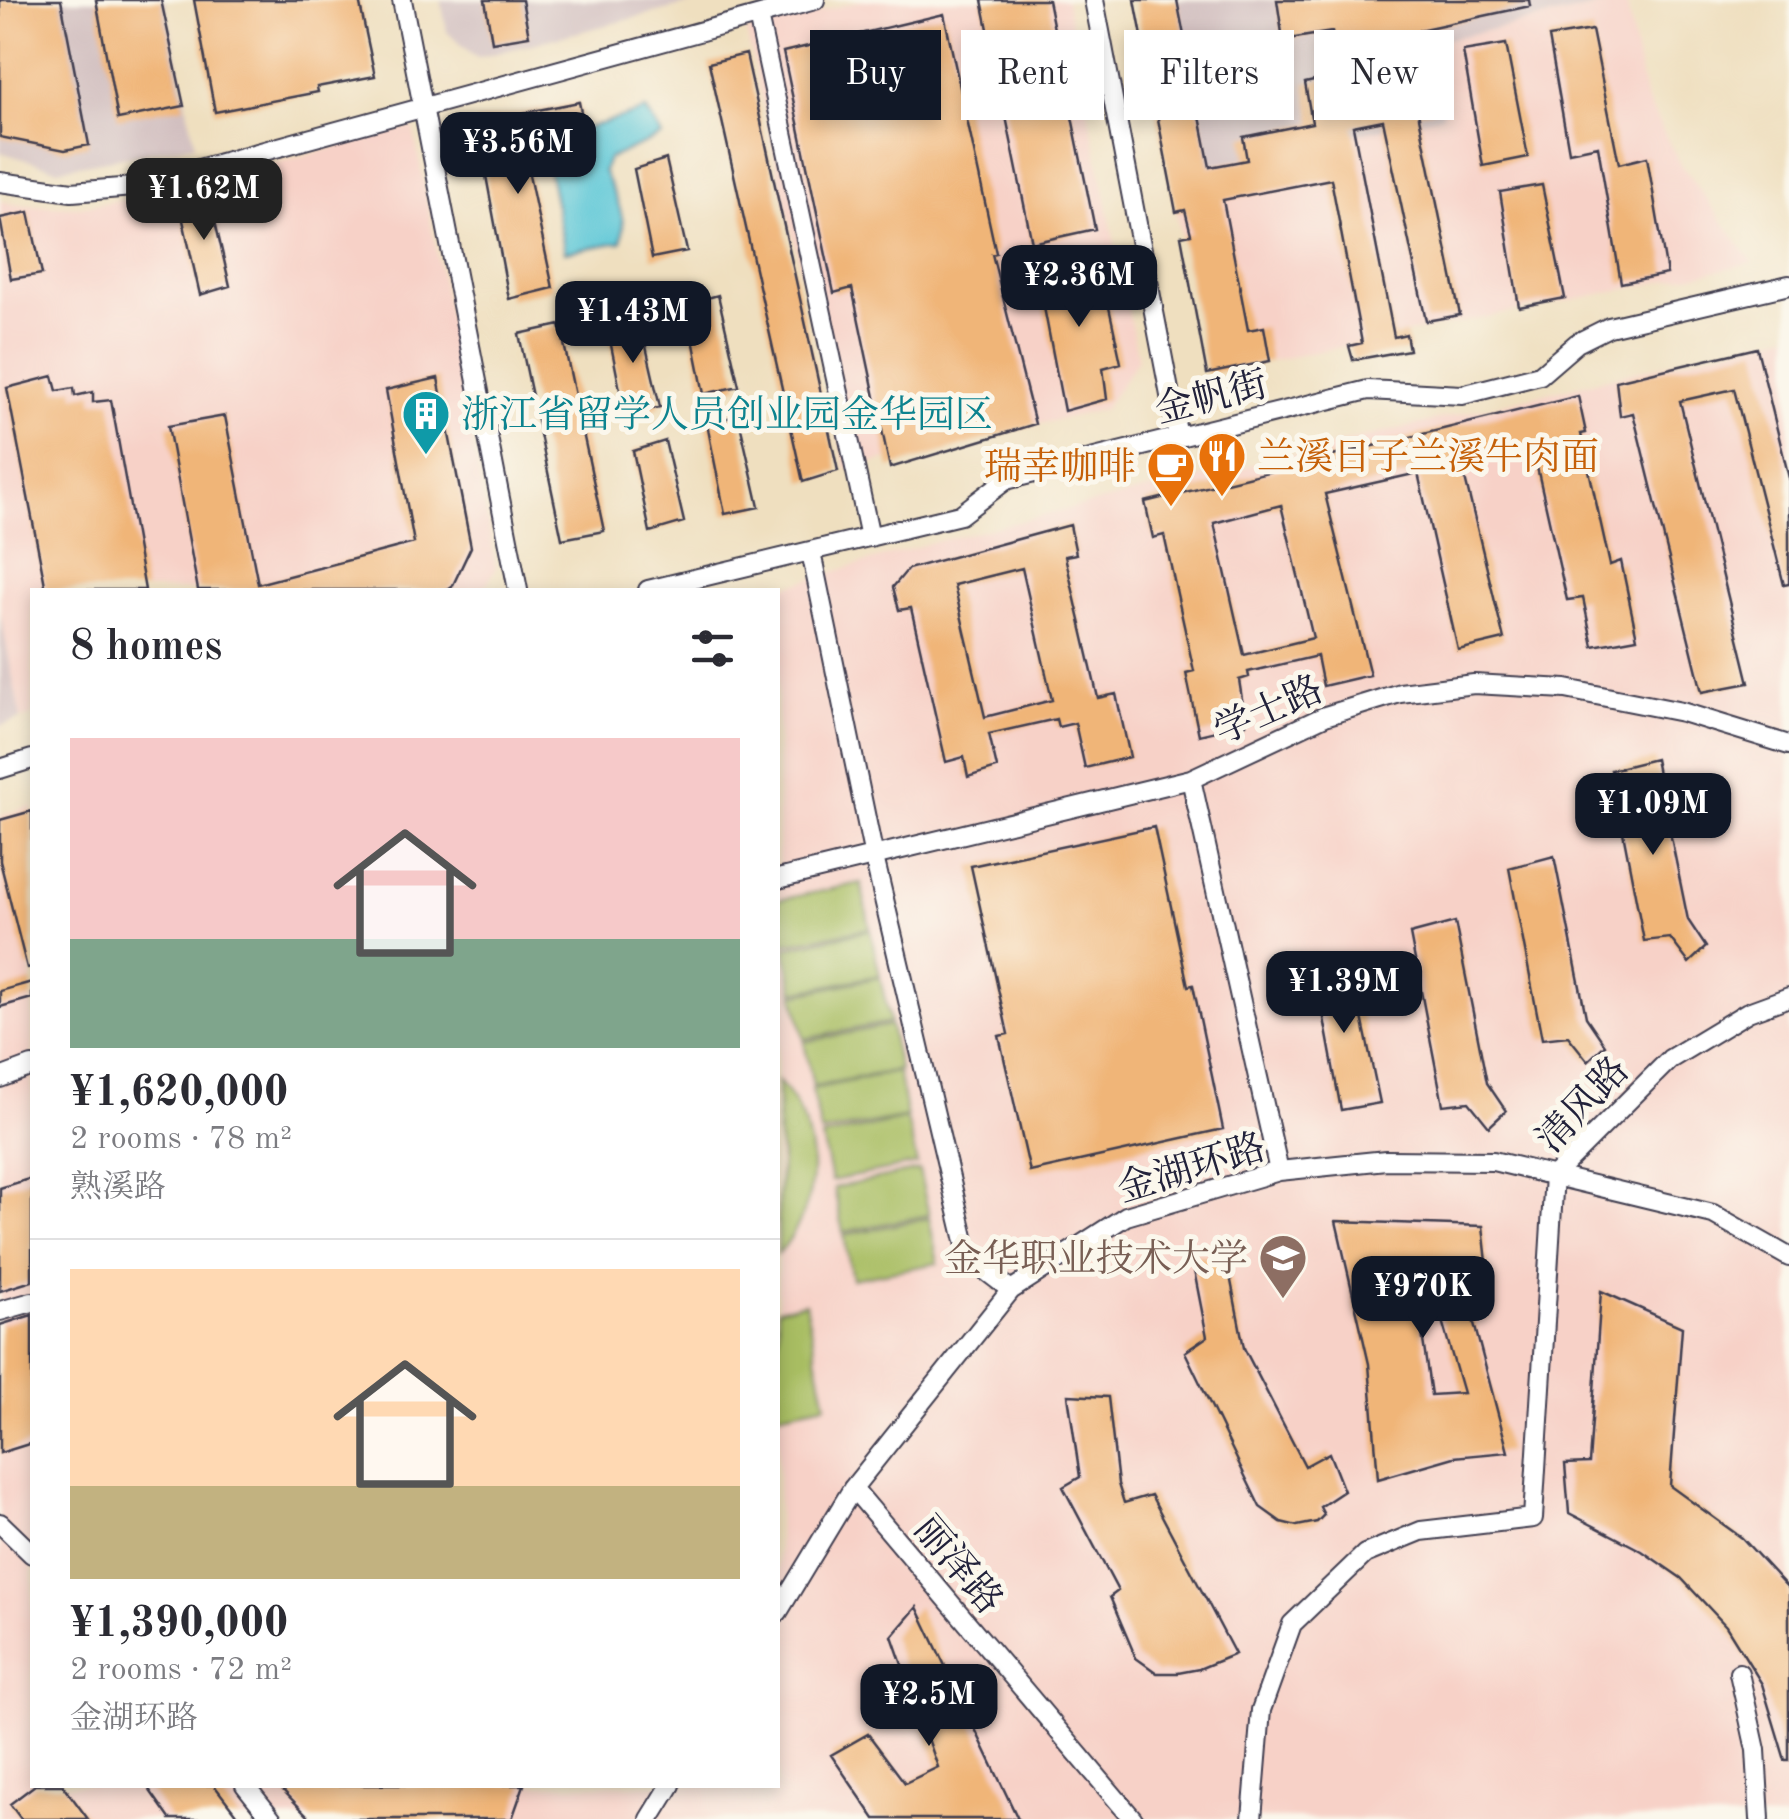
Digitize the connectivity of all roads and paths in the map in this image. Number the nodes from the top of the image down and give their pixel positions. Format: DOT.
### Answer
graph roads {
  1 [pos="402,0"];
  2 [pos="815,0"];
  3 [pos="1094,0"];
  4 [pos="758,16"];
  5 [pos="424,107"];
  6 [pos="0,182"];
  7 [pos="1789,286"];
  8 [pos="1178,437"];
  9 [pos="870,537"];
  10 [pos="810,552"];
  11 [pos="518,588"];
  12 [pos="657,588"];
  13 [pos="1789,744"];
  14 [pos="30,760"];
  15 [pos="0,768"];
  16 [pos="1192,779"];
  17 [pos="874,857"];
  18 [pos="780,879"];
  19 [pos="1789,997"];
  20 [pos="30,1067"];
  21 [pos="0,1078"];
  22 [pos="1279,1171"];
  23 [pos="1554,1175"];
  24 [pos="1789,1258"];
  25 [pos="1011,1290"];
  26 [pos="30,1303"];
  27 [pos="0,1311"];
  28 [pos="853,1488"];
  29 [pos="0,1523"];
  30 [pos="30,1552"];
  31 [pos="780,1609"];
  32 [pos="1739,1672"];
  33 [pos="247,1788"];
  34 [pos="668,1788"];
  35 [pos="272,1819"];
  36 [pos="650,1819"];
  37 [pos="1133,1819"];
  38 [pos="1252,1819"];
  39 [pos="1760,1819"];
  1 -- 5 [label="street"];
  2 -- 4 [label="street"];
  3 -- 8 [label="street"];
  4 -- 5 [label="street"];
  4 -- 9 [label="street"];
  5 -- 6 [label="street"];
  5 -- 11 [label="street"];
  7 -- 8 [label="street, 金帆街"];
  8 -- 9 [label="street, 金帆街"];
  9 -- 10 [label="street, 金帆街"];
  10 -- 12 [label="street, 金帆街"];
  10 -- 17 [label="street"];
  13 -- 16 [label="street, 学士路"];
  14 -- 15 [label="street"];
  16 -- 17 [label="street, 学士路"];
  16 -- 22 [label="street"];
  17 -- 18 [label="street, 学士路"];
  17 -- 25 [label="street"];
  19 -- 23 [label="street, 清风路"];
  20 -- 21 [label="street"];
  22 -- 23 [label="street, 金湖环路"];
  22 -- 25 [label="street, 金湖环路"];
  23 -- 24 [label="street, 金湖环路"];
  23 -- 38 [label="street, 清风路"];
  25 -- 28 [label="street, 金湖环路"];
  26 -- 27 [label="street"];
  28 -- 31 [label="street, 金湖环路"];
  28 -- 37 [label="street, 丽泽路"];
  29 -- 30 [label="street"];
  32 -- 39 [label="street"];
  33 -- 35 [label="street"];
  34 -- 36 [label="street"];
}
